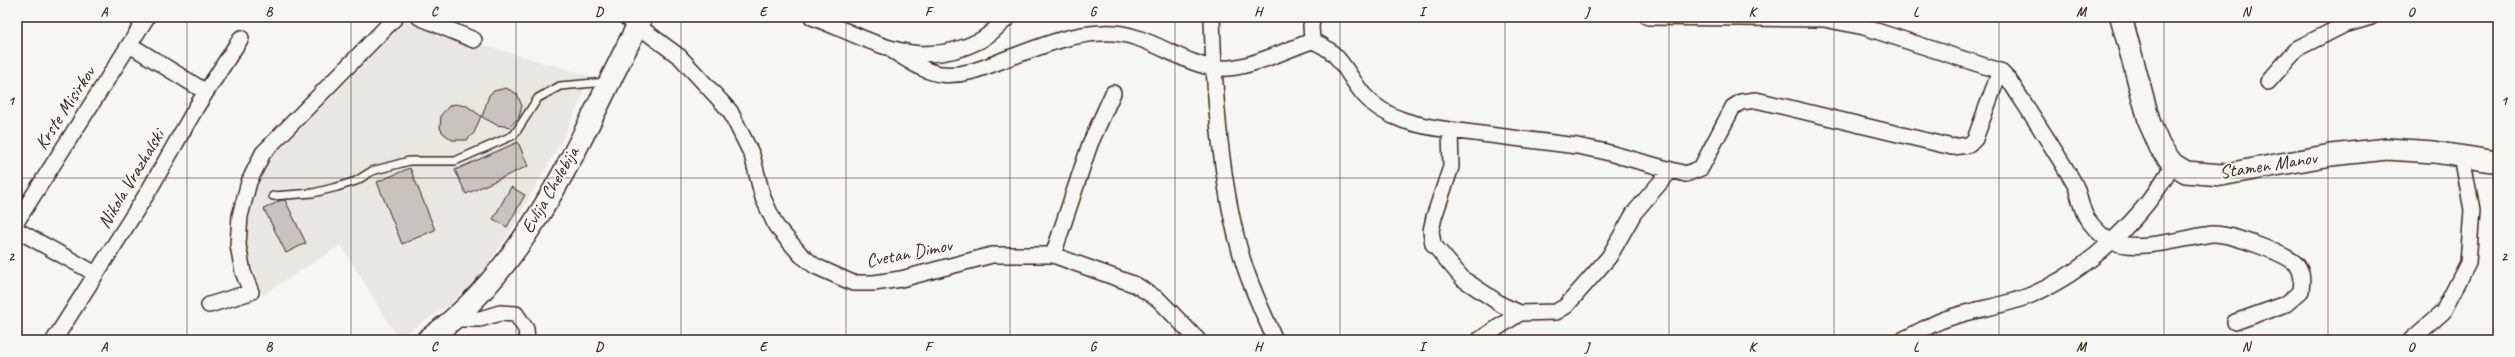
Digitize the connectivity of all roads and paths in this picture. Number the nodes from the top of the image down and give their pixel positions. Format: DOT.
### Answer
graph roads {
  1 [pos="147,17"];
  2 [pos="396,17"];
  3 [pos="419,17"];
  4 [pos="812,17"];
  5 [pos="1010,17"];
  6 [pos="1212,17"];
  7 [pos="1313,17"];
  8 [pos="1648,17"];
  9 [pos="2121,17"];
  10 [pos="2371,17"];
  11 [pos="1689,18"];
  12 [pos="636,19"];
  13 [pos="242,38"];
  14 [pos="474,40"];
  15 [pos="1312,41"];
  16 [pos="130,45"];
  17 [pos="893,51"];
  18 [pos="1216,68"];
  19 [pos="2000,71"];
  20 [pos="610,82"];
  21 [pos="2268,82"];
  22 [pos="206,92"];
  23 [pos="1113,94"];
  24 [pos="1450,130"];
  25 [pos="2462,156"];
  26 [pos="2498,162"];
  27 [pos="2173,164"];
  28 [pos="1671,170"];
  29 [pos="273,196"];
  30 [pos="17,220"];
  31 [pos="17,230"];
  32 [pos="2111,242"];
  33 [pos="1053,256"];
  34 [pos="96,274"];
  35 [pos="209,305"];
  36 [pos="1520,313"];
  37 [pos="454,319"];
  38 [pos="2235,322"];
  39 [pos="54,340"];
  40 [pos="427,340"];
  41 [pos="527,340"];
  42 [pos="1198,340"];
  43 [pos="1275,340"];
  44 [pos="1479,340"];
  45 [pos="1902,340"];
  46 [pos="2411,340"];
  1 -- 16 [label="street, Krste Misirkov"];
  2 -- 35 [label="street"];
  3 -- 14 [label="street"];
  4 -- 17 [label="street"];
  5 -- 17 [label="street"];
  6 -- 18 [label="street"];
  7 -- 15 [label="street"];
  8 -- 11 [label="street"];
  9 -- 27 [label="street, Stamen Manov"];
  10 -- 21 [label="street"];
  11 -- 19 [label="street"];
  12 -- 20 [label="street, Evlija Chelebija"];
  12 -- 33 [label="street, Cvetan Dimov"];
  13 -- 22 [label="street, Nikola Vrazhalski"];
  15 -- 18 [label="street"];
  15 -- 24 [label="street"];
  16 -- 22 [label="street"];
  16 -- 30 [label="street, Krste Misirkov"];
  17 -- 18 [label="street"];
  18 -- 43 [label="street"];
  19 -- 28 [label="street"];
  19 -- 32 [label="street"];
  20 -- 29 [label="lane"];
  20 -- 37 [label="street, Evlija Chelebija"];
  22 -- 34 [label="street, Nikola Vrazhalski"];
  23 -- 33 [label="street"];
  24 -- 28 [label="street"];
  24 -- 36 [label="street"];
  25 -- 26 [label="street, Stamen Manov"];
  25 -- 27 [label="street, Stamen Manov"];
  25 -- 46 [label="street"];
  27 -- 32 [label="street"];
  28 -- 36 [label="street"];
  31 -- 34 [label="street"];
  32 -- 38 [label="street"];
  32 -- 45 [label="street"];
  33 -- 42 [label="street, Cvetan Dimov"];
  34 -- 39 [label="street, Nikola Vrazhalski"];
  36 -- 44 [label="street"];
  37 -- 40 [label="street, Evlija Chelebija"];
  37 -- 41 [label="street"];
}
